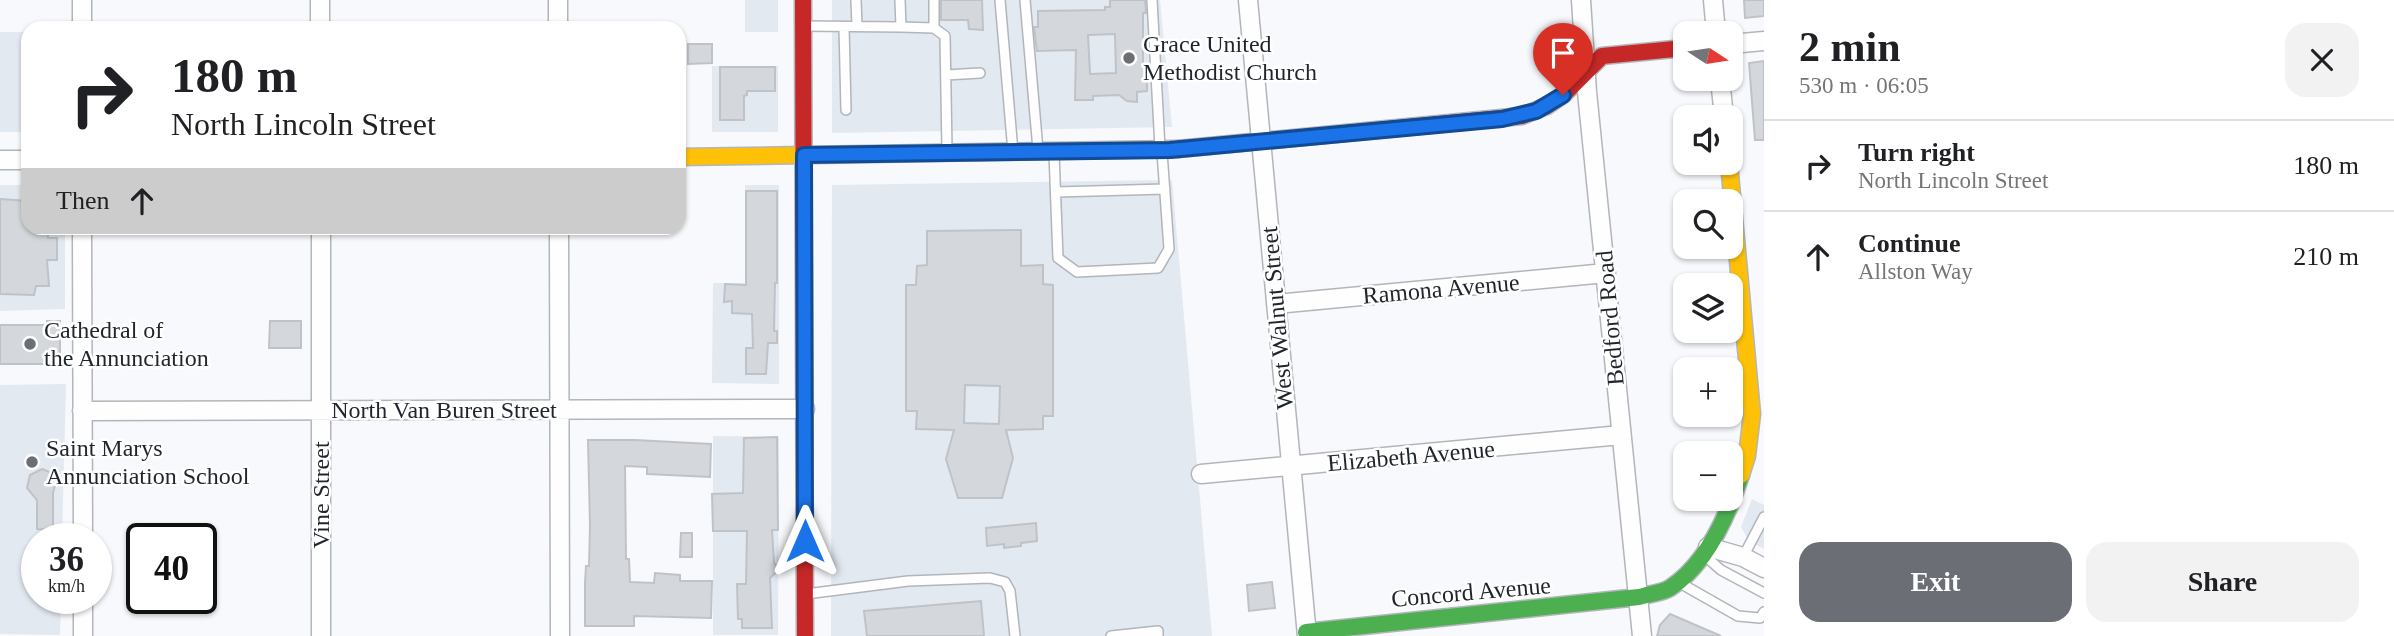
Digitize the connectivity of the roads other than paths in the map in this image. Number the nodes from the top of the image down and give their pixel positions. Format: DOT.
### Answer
graph roads {
  1 [pos="82,0"];
  2 [pos="320,0"];
  3 [pos="558,0"];
  4 [pos="803,0"];
  5 [pos="856,0"];
  6 [pos="900,0"];
  7 [pos="934,0"];
  8 [pos="1000,0"];
  9 [pos="1025,0"];
  10 [pos="1152,0"];
  11 [pos="1248,0"];
  12 [pos="1581,0"];
  13 [pos="1713,0"];
  14 [pos="82,21"];
  15 [pos="320,21"];
  16 [pos="558,21"];
  17 [pos="1715,21"];
  18 [pos="803,26"];
  19 [pos="857,26"];
  20 [pos="844,27"];
  21 [pos="901,27"];
  22 [pos="934,28"];
  23 [pos="1764,41"];
  24 [pos="1743,43"];
  25 [pos="1673,49"];
  26 [pos="1586,72"];
  27 [pos="980,73"];
  28 [pos="946,75"];
  29 [pos="846,110"];
  30 [pos="1261,141"];
  31 [pos="1161,150"];
  32 [pos="1013,152"];
  33 [pos="1046,152"];
  34 [pos="947,153"];
  35 [pos="804,155"];
  36 [pos="686,157"];
  37 [pos="0,160"];
  38 [pos="21,160"];
  39 [pos="1730,175"];
  40 [pos="1165,189"];
  41 [pos="1056,192"];
  42 [pos="82,235"];
  43 [pos="321,235"];
  44 [pos="559,235"];
  45 [pos="1606,273"];
  46 [pos="1276,304"];
  47 [pos="1747,357"];
  48 [pos="1764,369"];
  49 [pos="559,409"];
  50 [pos="805,409"];
  51 [pos="321,410"];
  52 [pos="82,411"];
  53 [pos="1621,436"];
  54 [pos="1291,467"];
  55 [pos="1201,474"];
  56 [pos="1764,517"];
  57 [pos="83,523"];
  58 [pos="1706,551"];
  59 [pos="1743,557"];
  60 [pos="1764,568"];
  61 [pos="1679,582"];
  62 [pos="1764,593"];
  63 [pos="805,594"];
  64 [pos="1639,597"];
  65 [pos="1764,612"];
  66 [pos="83,614"];
  67 [pos="1307,634"];
  68 [pos="83,636"];
  69 [pos="321,636"];
  70 [pos="560,636"];
  71 [pos="805,636"];
  72 [pos="1015,636"];
  73 [pos="1111,636"];
  74 [pos="1158,636"];
  75 [pos="1642,636"];
  1 -- 14 [label="street"];
  2 -- 15 [label="street"];
  3 -- 16 [label="street"];
  4 -- 18 [label="street"];
  5 -- 19 [label="lane"];
  6 -- 21 [label="lane"];
  7 -- 22 [label="lane"];
  8 -- 32 [label="lane"];
  9 -- 33 [label="lane"];
  10 -- 31 [label="lane"];
  11 -- 30 [label="street, West Walnut Street"];
  12 -- 26 [label="street, Bedford Road"];
  13 -- 17 [label="street"];
  18 -- 20 [label="lane"];
  18 -- 35 [label="street"];
  19 -- 20 [label="lane"];
  19 -- 21 [label="lane"];
  20 -- 29 [label="lane"];
  21 -- 22 [label="lane"];
  22 -- 28 [label="lane"];
  23 -- 24 [label="street"];
  25 -- 26 [label="street"];
  26 -- 30 [label="street"];
  26 -- 45 [label="street, Bedford Road"];
  27 -- 28 [label="lane"];
  28 -- 34 [label="lane"];
  30 -- 31 [label="street"];
  30 -- 46 [label="street, West Walnut Street"];
  31 -- 33 [label="street"];
  31 -- 40 [label="lane"];
  32 -- 33 [label="street"];
  32 -- 34 [label="street"];
  33 -- 41 [label="lane"];
  34 -- 35 [label="street"];
  35 -- 36 [label="street"];
  35 -- 50 [label="street"];
  37 -- 38 [label="street"];
  39 -- 47 [label="street"];
  40 -- 41 [label="lane"];
  40 -- 41 [label="lane"];
  42 -- 52 [label="street"];
  43 -- 51 [label="street, Vine Street"];
  44 -- 49 [label="street"];
  45 -- 46 [label="street, Ramona Avenue"];
  45 -- 53 [label="street, Bedford Road"];
  46 -- 54 [label="street, West Walnut Street"];
  47 -- 48 [label="street"];
  47 -- 58 [label="street"];
  49 -- 50 [label="street, North Van Buren Street"];
  49 -- 51 [label="street, North Van Buren Street"];
  49 -- 70 [label="street"];
  50 -- 63 [label="street"];
  51 -- 52 [label="street, North Van Buren Street"];
  51 -- 69 [label="street, Vine Street"];
  52 -- 57 [label="street"];
  53 -- 54 [label="street, Elizabeth Avenue"];
  53 -- 64 [label="street, Bedford Road"];
  54 -- 55 [label="street, Elizabeth Avenue"];
  54 -- 67 [label="street, West Walnut Street"];
  56 -- 59 [label="lane"];
  58 -- 59 [label="street"];
  58 -- 61 [label="street"];
  58 -- 62 [label="lane"];
  59 -- 60 [label="street"];
  61 -- 64 [label="street, Concord Avenue"];
  61 -- 65 [label="lane"];
  63 -- 71 [label="street"];
  63 -- 72 [label="lane"];
  64 -- 67 [label="street, Concord Avenue"];
  64 -- 75 [label="street, Bedford Road"];
  66 -- 68 [label="street"];
  73 -- 74 [label="lane"];
}
